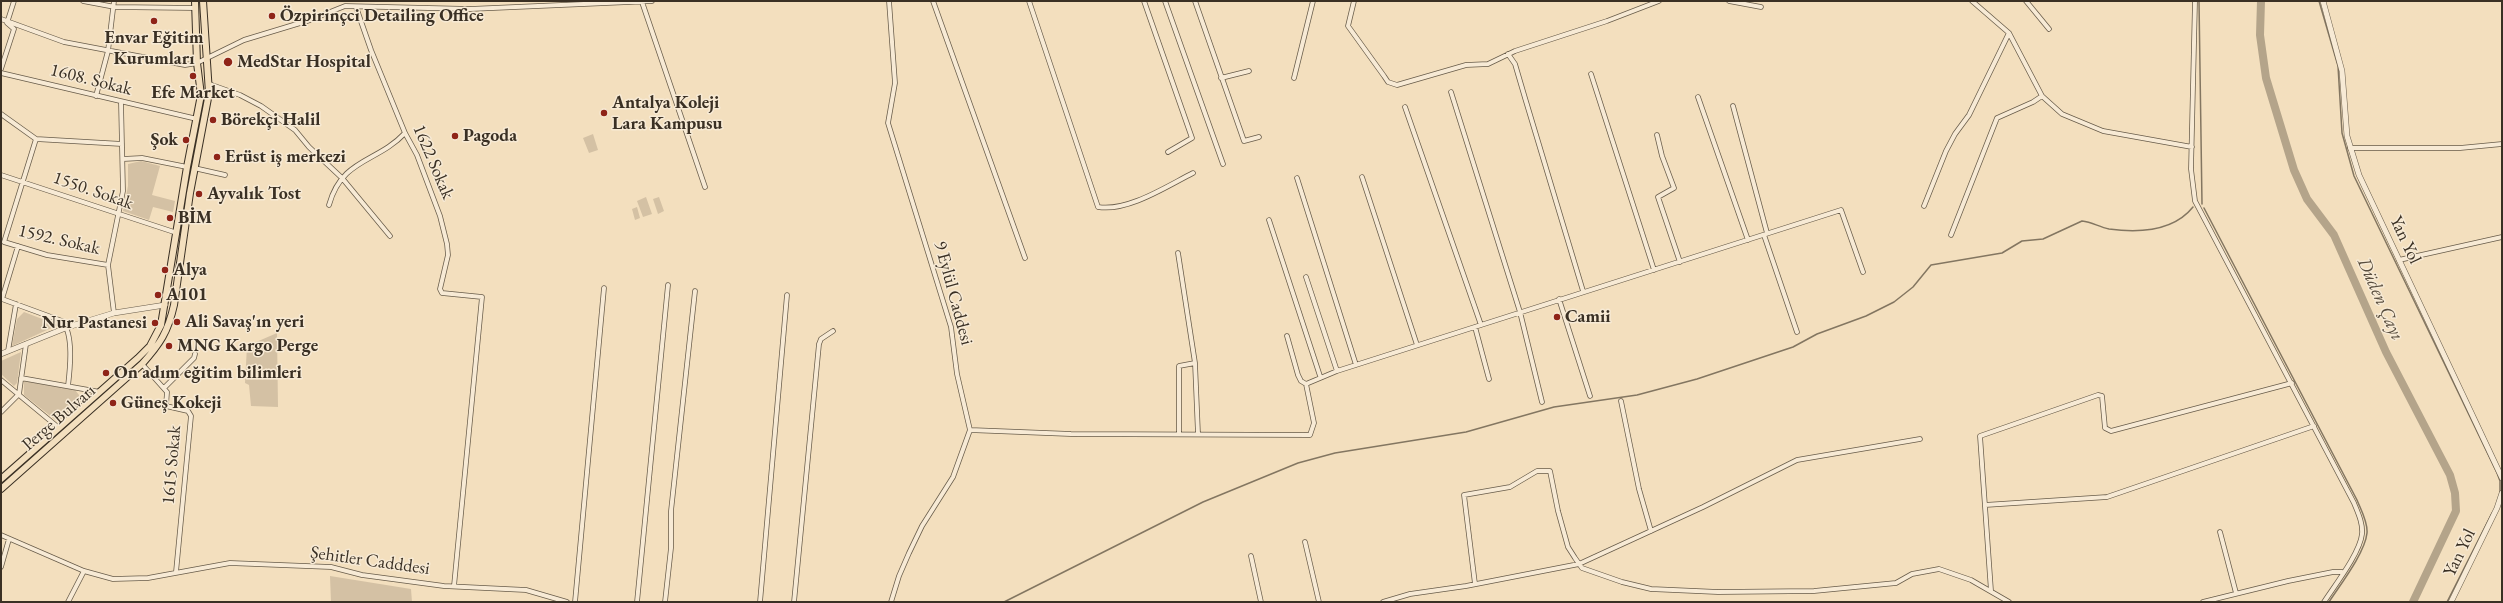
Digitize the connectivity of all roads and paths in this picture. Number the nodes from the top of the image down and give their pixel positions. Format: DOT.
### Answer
graph roads {
  1 [pos="14,1"];
  2 [pos="83,1"];
  3 [pos="114,1"];
  4 [pos="203,1"];
  5 [pos="348,1"];
  6 [pos="652,1"];
  7 [pos="889,1"];
  8 [pos="933,1"];
  9 [pos="1029,1"];
  10 [pos="1144,1"];
  11 [pos="1165,1"];
  12 [pos="1195,1"];
  13 [pos="1313,1"];
  14 [pos="1354,1"];
  15 [pos="1659,1"];
  16 [pos="1729,1"];
  17 [pos="1972,1"];
  18 [pos="2026,1"];
  19 [pos="2195,1"];
  20 [pos="2323,1"];
  21 [pos="619,2"];
  22 [pos="642,2"];
  23 [pos="195,4"];
  24 [pos="345,6"];
  25 [pos="115,7"];
  26 [pos="356,7"];
  27 [pos="1761,7"];
  28 [pos="1,19"];
  29 [pos="7,22"];
  30 [pos="2049,29"];
  31 [pos="2009,33"];
  32 [pos="108,51"];
  33 [pos="1508,54"];
  34 [pos="3,56"];
  35 [pos="208,56"];
  36 [pos="197,62"];
  37 [pos="1,71"];
  38 [pos="1249,71"];
  39 [pos="1591,74"];
  40 [pos="1221,78"];
  41 [pos="1294,78"];
  42 [pos="208,84"];
  43 [pos="1451,92"];
  44 [pos="96,96"];
  45 [pos="2042,96"];
  46 [pos="1698,97"];
  47 [pos="121,102"];
  48 [pos="1733,106"];
  49 [pos="1405,107"];
  50 [pos="1,114"];
  51 [pos="197,119"];
  52 [pos="405,133"];
  53 [pos="1657,135"];
  54 [pos="1259,138"];
  55 [pos="36,139"];
  56 [pos="122,144"];
  57 [pos="2502,144"];
  58 [pos="2192,147"];
  59 [pos="2350,148"];
  60 [pos="1168,152"];
  61 [pos="123,159"];
  62 [pos="1223,164"];
  63 [pos="187,167"];
  64 [pos="194,168"];
  65 [pos="1193,173"];
  66 [pos="225,175"];
  67 [pos="1,176"];
  68 [pos="1362,177"];
  69 [pos="342,178"];
  70 [pos="1297,178"];
  71 [pos="22,182"];
  72 [pos="705,187"];
  73 [pos="329,205"];
  74 [pos="1924,206"];
  75 [pos="117,214"];
  76 [pos="1269,220"];
  77 [pos="177,233"];
  78 [pos="1766,234"];
  79 [pos="1951,235"];
  80 [pos="390,236"];
  81 [pos="2502,237"];
  82 [pos="1748,240"];
  83 [pos="18,246"];
  84 [pos="1178,253"];
  85 [pos="1025,258"];
  86 [pos="2399,260"];
  87 [pos="1680,262"];
  88 [pos="108,265"];
  89 [pos="1654,270"];
  90 [pos="1863,272"];
  91 [pos="1306,277"];
  92 [pos="668,285"];
  93 [pos="604,288"];
  94 [pos="695,291"];
  95 [pos="1583,292"];
  96 [pos="787,295"];
  97 [pos="2,300"];
  98 [pos="1559,300"];
  99 [pos="16,304"];
  100 [pos="165,305"];
  101 [pos="1520,312"];
  102 [pos="114,313"];
  103 [pos="1481,325"];
  104 [pos="68,327"];
  105 [pos="1475,327"];
  106 [pos="833,332"];
  107 [pos="1797,332"];
  108 [pos="1287,336"];
  109 [pos="26,344"];
  110 [pos="1417,345"];
  111 [pos="8,351"];
  112 [pos="1,354"];
  113 [pos="195,354"];
  114 [pos="1195,363"];
  115 [pos="142,364"];
  116 [pos="1356,365"];
  117 [pos="1337,371"];
  118 [pos="1320,376"];
  119 [pos="21,378"];
  120 [pos="1489,379"];
  121 [pos="1,380"];
  122 [pos="2292,383"];
  123 [pos="1306,384"];
  124 [pos="68,386"];
  125 [pos="164,388"];
  126 [pos="100,392"];
  127 [pos="19,394"];
  128 [pos="1590,396"];
  129 [pos="1542,402"];
  130 [pos="1621,402"];
  131 [pos="1,412"];
  132 [pos="2314,426"];
  133 [pos="59,428"];
  134 [pos="970,430"];
  135 [pos="1179,434"];
  136 [pos="1198,434"];
  137 [pos="1920,438"];
  138 [pos="2502,478"];
  139 [pos="1,479"];
  140 [pos="1,489"];
  141 [pos="2502,493"];
  142 [pos="1986,505"];
  143 [pos="1650,531"];
  144 [pos="2220,532"];
  145 [pos="1,535"];
  146 [pos="9,539"];
  147 [pos="1305,542"];
  148 [pos="1251,556"];
  149 [pos="1579,564"];
  150 [pos="1,567"];
  151 [pos="84,571"];
  152 [pos="176,572"];
  153 [pos="2342,572"];
  154 [pos="1475,584"];
  155 [pos="454,586"];
  156 [pos="1991,592"];
  157 [pos="2236,593"];
  158 [pos="68,602"];
  159 [pos="567,602"];
  160 [pos="575,602"];
  161 [pos="637,602"];
  162 [pos="665,602"];
  163 [pos="760,602"];
  164 [pos="794,602"];
  165 [pos="891,602"];
  166 [pos="1261,602"];
  167 [pos="1319,602"];
  168 [pos="1384,602"];
  169 [pos="2009,602"];
  170 [pos="2203,602"];
  171 [pos="2324,602"];
  172 [pos="2451,602"];
  1 -- 29 [label="street"];
  2 -- 25 [label="street"];
  3 -- 25 [label="street"];
  4 -- 35 [label="main road, Perge Bulvarı"];
  5 -- 24 [label="street"];
  6 -- 22 [label="street"];
  7 -- 134 [label="street, 9 Eylül Caddesi"];
  8 -- 85 [label="street"];
  9 -- 65 [label="street"];
  10 -- 60 [label="street"];
  11 -- 62 [label="street"];
  12 -- 40 [label="street"];
  13 -- 41 [label="street"];
  14 -- 33 [label="street"];
  15 -- 33 [label="street"];
  16 -- 27 [label="street"];
  17 -- 31 [label="street"];
  18 -- 30 [label="street"];
  19 -- 58 [label="street"];
  20 -- 59 [label="street, Yan Yol"];
  21 -- 22 [label="street"];
  21 -- 26 [label="street"];
  22 -- 72 [label="street"];
  23 -- 25 [label="street"];
  23 -- 36 [label="main road, Perge Bulvarı"];
  24 -- 26 [label="street"];
  24 -- 35 [label="street"];
  25 -- 32 [label="street"];
  26 -- 52 [label="street, 1622 Sokak"];
  28 -- 29 [label="street"];
  29 -- 32 [label="street"];
  29 -- 34 [label="street"];
  31 -- 45 [label="street"];
  31 -- 74 [label="street"];
  32 -- 36 [label="street"];
  32 -- 44 [label="street"];
  33 -- 95 [label="street"];
  34 -- 37 [label="street"];
  35 -- 36 [label="street"];
  35 -- 42 [label="main road, Perge Bulvarı"];
  36 -- 51 [label="main road, Perge Bulvarı"];
  37 -- 44 [label="street, 1608. Sokak"];
  38 -- 40 [label="street"];
  39 -- 89 [label="street"];
  40 -- 54 [label="street"];
  42 -- 64 [label="main road, Perge Bulvarı"];
  42 -- 69 [label="street"];
  43 -- 101 [label="street"];
  44 -- 47 [label="street, 1608. Sokak"];
  45 -- 58 [label="street"];
  45 -- 79 [label="street"];
  46 -- 82 [label="street"];
  47 -- 51 [label="street, 1608. Sokak"];
  47 -- 56 [label="street"];
  48 -- 78 [label="street"];
  49 -- 103 [label="street"];
  50 -- 55 [label="street"];
  51 -- 63 [label="main road, Perge Bulvarı"];
  52 -- 69 [label="street"];
  52 -- 155 [label="street, 1622 Sokak"];
  53 -- 87 [label="street"];
  55 -- 56 [label="street"];
  55 -- 71 [label="street"];
  56 -- 61 [label="street"];
  57 -- 59 [label="street"];
  58 -- 122 [label="street"];
  59 -- 86 [label="street, Yan Yol"];
  61 -- 63 [label="street"];
  61 -- 75 [label="street"];
  63 -- 77 [label="main road, Perge Bulvarı"];
  64 -- 66 [label="street"];
  64 -- 115 [label="main road, Perge Bulvarı"];
  67 -- 71 [label="street, 1550. Sokak"];
  68 -- 110 [label="street"];
  69 -- 73 [label="street"];
  69 -- 80 [label="street"];
  70 -- 116 [label="street"];
  71 -- 75 [label="street, 1550. Sokak"];
  71 -- 83 [label="street, 1592. Sokak"];
  75 -- 77 [label="street, 1550. Sokak"];
  75 -- 88 [label="street"];
  76 -- 118 [label="street"];
  77 -- 100 [label="main road, Perge Bulvarı"];
  78 -- 82 [label="street"];
  78 -- 90 [label="street"];
  78 -- 107 [label="street"];
  81 -- 86 [label="street"];
  82 -- 87 [label="street"];
  83 -- 88 [label="street, 1592. Sokak"];
  83 -- 97 [label="street"];
  84 -- 114 [label="street"];
  86 -- 138 [label="street, Yan Yol"];
  87 -- 89 [label="street"];
  88 -- 102 [label="street"];
  89 -- 95 [label="street"];
  91 -- 117 [label="street"];
  92 -- 161 [label="street"];
  93 -- 160 [label="street"];
  94 -- 162 [label="street"];
  95 -- 98 [label="street"];
  96 -- 163 [label="street"];
  97 -- 99 [label="street"];
  98 -- 101 [label="street"];
  98 -- 128 [label="street"];
  99 -- 104 [label="street"];
  99 -- 111 [label="street"];
  100 -- 102 [label="street"];
  100 -- 126 [label="main road, Perge Bulvarı"];
  101 -- 103 [label="street"];
  101 -- 129 [label="street"];
  102 -- 104 [label="street"];
  103 -- 105 [label="street"];
  104 -- 109 [label="street"];
  104 -- 124 [label="street"];
  105 -- 110 [label="street"];
  105 -- 120 [label="street"];
  106 -- 164 [label="street"];
  108 -- 123 [label="street"];
  109 -- 111 [label="street"];
  109 -- 119 [label="street"];
  110 -- 116 [label="street"];
  111 -- 112 [label="street"];
  113 -- 125 [label="street"];
  114 -- 135 [label="street"];
  114 -- 136 [label="street"];
  115 -- 125 [label="street"];
  115 -- 140 [label="main road, Perge Bulvarı"];
  116 -- 117 [label="street"];
  117 -- 118 [label="street"];
  118 -- 123 [label="street"];
  119 -- 124 [label="street"];
  119 -- 127 [label="street"];
  121 -- 127 [label="street"];
  122 -- 132 [label="street"];
  122 -- 142 [label="street"];
  123 -- 136 [label="street"];
  124 -- 126 [label="street"];
  125 -- 152 [label="street, 1615 Sokak"];
  126 -- 133 [label="main road, Perge Bulvarı"];
  127 -- 131 [label="street"];
  127 -- 133 [label="street"];
  130 -- 143 [label="street"];
  132 -- 142 [label="street"];
  132 -- 153 [label="street"];
  133 -- 139 [label="main road, Perge Bulvarı"];
  134 -- 135 [label="street"];
  134 -- 165 [label="street"];
  135 -- 136 [label="street"];
  137 -- 143 [label="street"];
  141 -- 172 [label="street, Yan Yol"];
  142 -- 156 [label="street"];
  143 -- 149 [label="street"];
  144 -- 157 [label="street"];
  145 -- 146 [label="street, Şehitler Cadddesi"];
  146 -- 150 [label="street"];
  146 -- 151 [label="street, Şehitler Cadddesi"];
  147 -- 167 [label="street"];
  148 -- 166 [label="street"];
  149 -- 154 [label="street"];
  149 -- 154 [label="street"];
  149 -- 156 [label="street"];
  151 -- 152 [label="street, Şehitler Cadddesi"];
  151 -- 158 [label="street"];
  152 -- 155 [label="street, Şehitler Cadddesi"];
  153 -- 157 [label="street"];
  153 -- 171 [label="street"];
  154 -- 168 [label="street"];
  155 -- 159 [label="street, Şehitler Cadddesi"];
  156 -- 169 [label="street"];
  157 -- 170 [label="street"];
}
